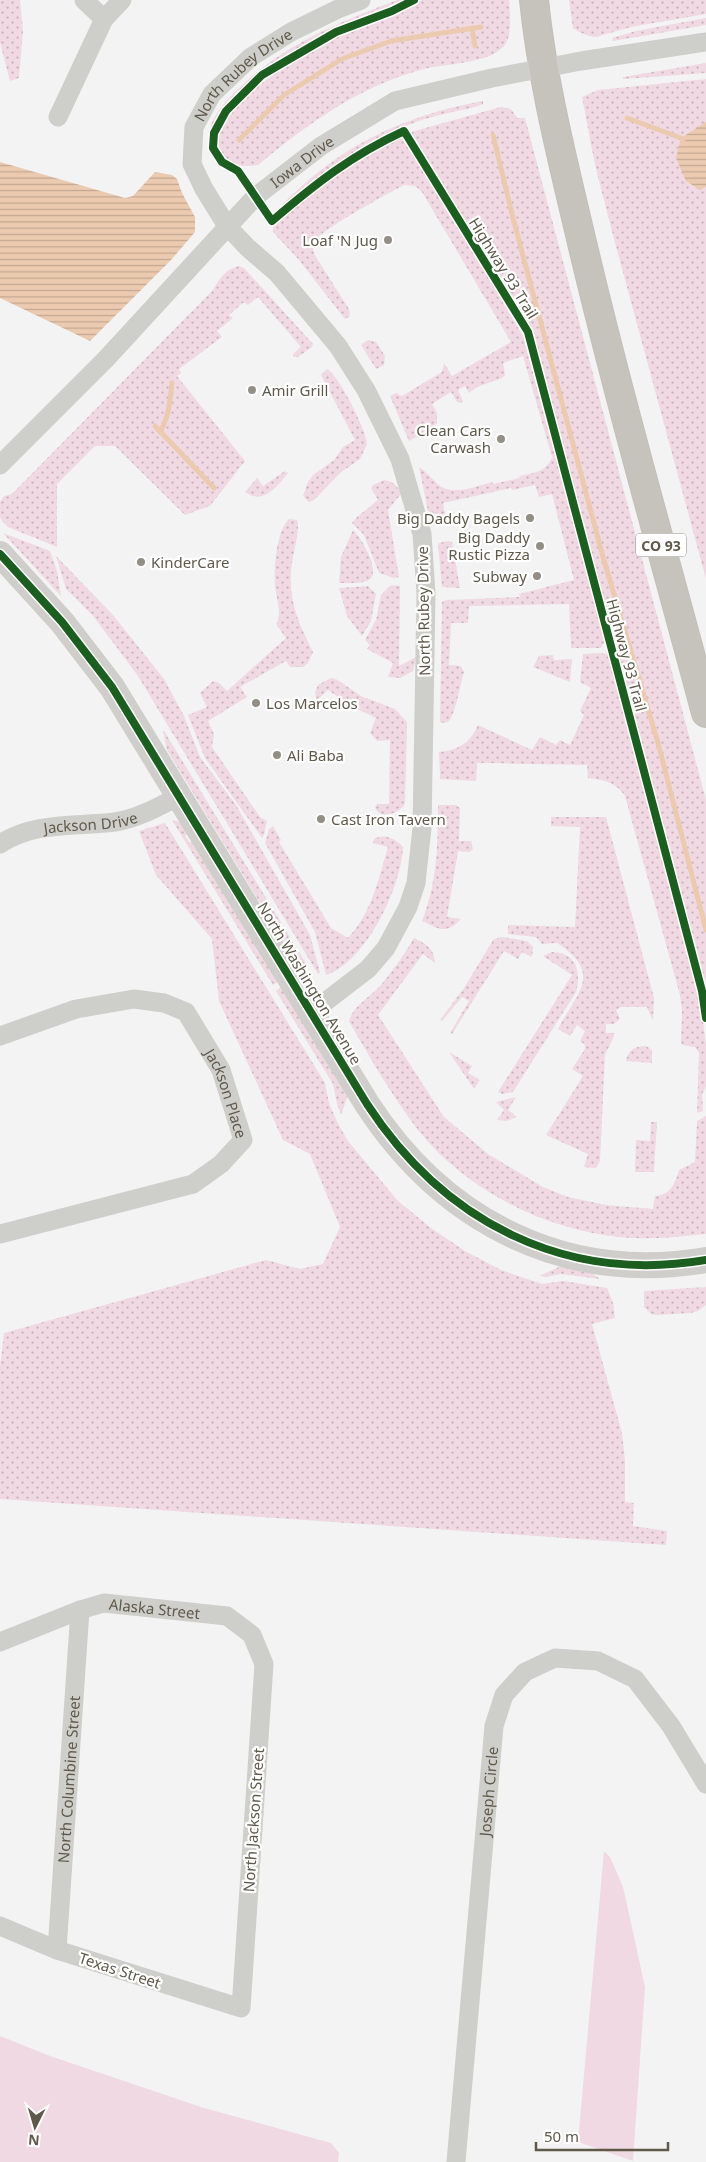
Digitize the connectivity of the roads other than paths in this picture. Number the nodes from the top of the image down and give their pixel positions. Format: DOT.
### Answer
graph roads {
  1 [pos="84,0"];
  2 [pos="122,0"];
  3 [pos="361,0"];
  4 [pos="534,0"];
  5 [pos="104,19"];
  6 [pos="706,42"];
  7 [pos="544,69"];
  8 [pos="58,117"];
  9 [pos="227,226"];
  10 [pos="0,465"];
  11 [pos="0,554"];
  12 [pos="706,713"];
  13 [pos="179,796"];
  14 [pos="0,844"];
  15 [pos="312,1012"];
  16 [pos="0,1036"];
  17 [pos="0,1234"];
  18 [pos="706,1260"];
  19 [pos="80,1610"];
  20 [pos="252,1634"];
  21 [pos="0,1642"];
  22 [pos="706,1784"];
  23 [pos="0,1926"];
  24 [pos="57,1950"];
  25 [pos="241,2008"];
  26 [pos="456,2162"];
  1 -- 5 [label="street"];
  2 -- 5 [label="street"];
  3 -- 9 [label="street, North Rubey Drive"];
  4 -- 7 [label="highway, CO 93"];
  5 -- 8 [label="street"];
  6 -- 7 [label="street, Iowa Drive"];
  7 -- 9 [label="street, Iowa Drive"];
  7 -- 12 [label="highway, CO 93"];
  9 -- 10 [label="street, Iowa Drive"];
  9 -- 15 [label="street, North Rubey Drive"];
  11 -- 13 [label="street, North Washington Avenue"];
  13 -- 14 [label="street, Jackson Drive"];
  13 -- 15 [label="street, North Washington Avenue"];
  15 -- 18 [label="street, North Washington Avenue"];
  16 -- 17 [label="street, Jackson Place"];
  19 -- 20 [label="street, Alaska Street"];
  19 -- 21 [label="street, Alaska Street"];
  19 -- 24 [label="street, North Columbine Street"];
  20 -- 25 [label="street, North Jackson Street"];
  22 -- 26 [label="street, Joseph Circle"];
  23 -- 24 [label="street, Texas Street"];
  24 -- 25 [label="street, Texas Street"];
}
